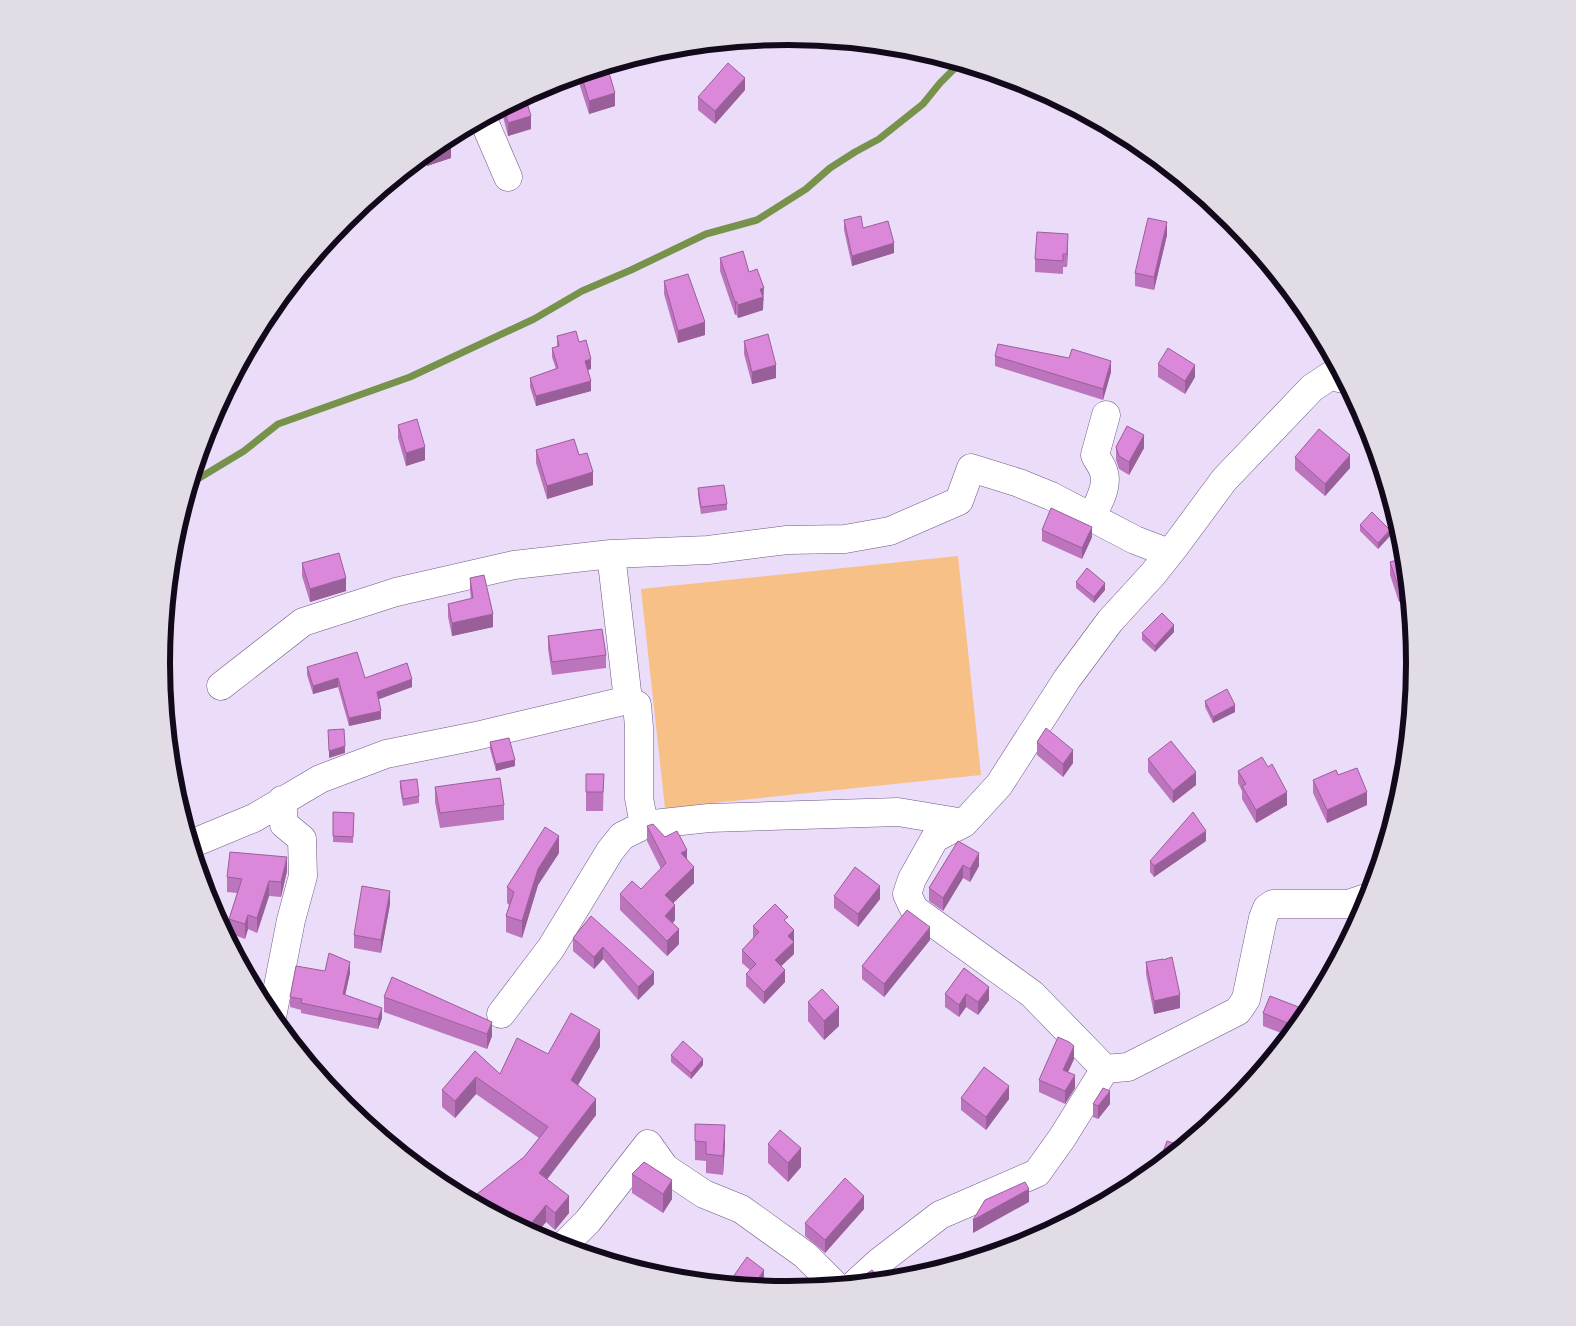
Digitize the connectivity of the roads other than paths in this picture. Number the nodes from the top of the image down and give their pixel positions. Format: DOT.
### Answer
graph roads {
  1 [pos="485,125"];
  2 [pos="508,177"];
  3 [pos="1335,378"];
  4 [pos="1106,415"];
  5 [pos="1091,516"];
  6 [pos="1169,553"];
  7 [pos="611,554"];
  8 [pos="221,686"];
  9 [pos="628,700"];
  10 [pos="282,800"];
  11 [pos="964,823"];
  12 [pos="644,825"];
  13 [pos="197,842"];
  14 [pos="1358,901"];
  15 [pos="274,1006"];
  16 [pos="501,1014"];
  17 [pos="1105,1069"];
  18 [pos="569,1240"];
  19 [pos="863,1277"];
  20 [pos="831,1280"];
  1 -- 2 [label="street"];
  3 -- 6 [label="street"];
  4 -- 5 [label="street"];
  5 -- 6 [label="street"];
  5 -- 7 [label="street"];
  6 -- 11 [label="street"];
  7 -- 8 [label="street"];
  7 -- 9 [label="street"];
  9 -- 10 [label="street"];
  9 -- 12 [label="street"];
  10 -- 13 [label="street"];
  10 -- 15 [label="street"];
  11 -- 12 [label="street"];
  11 -- 17 [label="street"];
  12 -- 16 [label="street"];
  14 -- 17 [label="street"];
  17 -- 19 [label="street"];
  18 -- 20 [label="street"];
}
